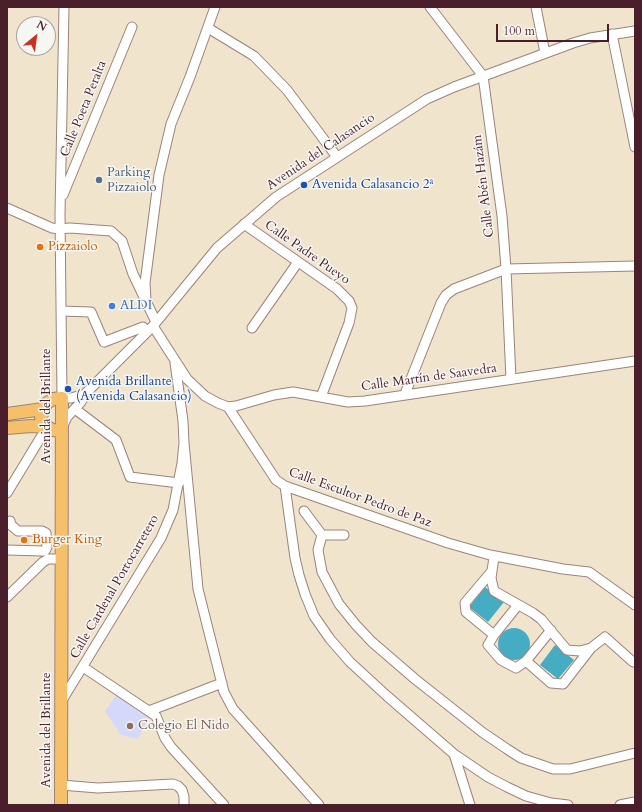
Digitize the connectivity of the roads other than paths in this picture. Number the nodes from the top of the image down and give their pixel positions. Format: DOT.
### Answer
graph roads {
  1 [pos="64,7"];
  2 [pos="215,7"];
  3 [pos="430,7"];
  4 [pos="536,7"];
  5 [pos="132,27"];
  6 [pos="208,28"];
  7 [pos="635,31"];
  8 [pos="612,34"];
  9 [pos="545,53"];
  10 [pos="483,76"];
  11 [pos="635,146"];
  12 [pos="337,157"];
  13 [pos="61,200"];
  14 [pos="7,208"];
  15 [pos="244,224"];
  16 [pos="60,229"];
  17 [pos="298,262"];
  18 [pos="635,266"];
  19 [pos="506,270"];
  20 [pos="146,300"];
  21 [pos="61,311"];
  22 [pos="152,326"];
  23 [pos="252,328"];
  24 [pos="174,360"];
  25 [pos="635,361"];
  26 [pos="511,379"];
  27 [pos="85,394"];
  28 [pos="405,394"];
  29 [pos="321,397"];
  30 [pos="62,398"];
  31 [pos="228,406"];
  32 [pos="43,409"];
  33 [pos="75,409"];
  34 [pos="7,414"];
  35 [pos="47,427"];
  36 [pos="7,428"];
  37 [pos="61,431"];
  38 [pos="184,443"];
  39 [pos="178,483"];
  40 [pos="285,486"];
  41 [pos="7,493"];
  42 [pos="176,499"];
  43 [pos="190,500"];
  44 [pos="304,511"];
  45 [pos="10,521"];
  46 [pos="322,535"];
  47 [pos="344,535"];
  48 [pos="7,550"];
  49 [pos="492,556"];
  50 [pos="61,559"];
  51 [pos="492,571"];
  52 [pos="7,598"];
  53 [pos="518,605"];
  54 [pos="635,605"];
  55 [pos="551,630"];
  56 [pos="494,635"];
  57 [pos="591,648"];
  58 [pos="526,661"];
  59 [pos="635,662"];
  60 [pos="83,667"];
  61 [pos="222,683"];
  62 [pos="61,703"];
  63 [pos="149,711"];
  64 [pos="635,753"];
  65 [pos="454,754"];
  66 [pos="61,785"];
  67 [pos="635,802"];
  68 [pos="61,805"];
  69 [pos="184,805"];
  70 [pos="224,805"];
  71 [pos="319,805"];
  72 [pos="470,805"];
  73 [pos="568,805"];
  74 [pos="620,805"];
  1 -- 13 [label="street, Avenida del Brillante"];
  2 -- 6 [label="street"];
  3 -- 10 [label="street, Calle Abén Hazám"];
  4 -- 9 [label="street"];
  5 -- 13 [label="street, Calle Poeta Peralta"];
  6 -- 12 [label="street"];
  6 -- 20 [label="street"];
  7 -- 8 [label="street, Avenida del Calasancio"];
  8 -- 9 [label="street, Avenida del Calasancio"];
  8 -- 11 [label="street"];
  9 -- 10 [label="street, Avenida del Calasancio"];
  10 -- 12 [label="street, Avenida del Calasancio"];
  10 -- 19 [label="street, Calle Abén Hazám"];
  12 -- 15 [label="street, Avenida del Calasancio"];
  13 -- 16 [label="street, Avenida del Brillante"];
  14 -- 16 [label="street"];
  15 -- 17 [label="street, Calle Padre Pueyo"];
  15 -- 22 [label="street, Avenida del Calasancio"];
  16 -- 20 [label="street"];
  16 -- 21 [label="street, Avenida del Brillante"];
  17 -- 23 [label="street"];
  17 -- 29 [label="street, Calle Padre Pueyo"];
  18 -- 19 [label="street"];
  19 -- 26 [label="street, Calle Abén Hazám"];
  19 -- 28 [label="street"];
  20 -- 22 [label="street"];
  21 -- 22 [label="street"];
  21 -- 30 [label="street, Avenida del Brillante"];
  22 -- 24 [label="street"];
  22 -- 27 [label="street, Avenida del Calasancio"];
  24 -- 31 [label="street"];
  24 -- 38 [label="street, Calle Cardenal Portocarretero"];
  25 -- 26 [label="street, Calle Martín de Saavedra"];
  26 -- 28 [label="street, Calle Martín de Saavedra"];
  27 -- 30 [label="street"];
  27 -- 33 [label="street, Avenida del Calasancio"];
  28 -- 29 [label="street, Calle Martín de Saavedra"];
  29 -- 31 [label="street, Calle Martín de Saavedra"];
  30 -- 32 [label="main road"];
  30 -- 37 [label="main road, Avenida del Brillante"];
  31 -- 40 [label="street, Calle Escultor Pedro de Paz"];
  32 -- 34 [label="main road"];
  32 -- 35 [label="main road"];
  33 -- 37 [label="street, Avenida del Calasancio"];
  33 -- 39 [label="street"];
  35 -- 36 [label="main road"];
  35 -- 37 [label="main road"];
  35 -- 41 [label="street"];
  37 -- 50 [label="main road, Avenida del Brillante"];
  38 -- 39 [label="street, Calle Cardenal Portocarretero"];
  38 -- 43 [label="street"];
  39 -- 42 [label="street, Calle Cardenal Portocarretero"];
  40 -- 49 [label="street, Calle Escultor Pedro de Paz"];
  40 -- 65 [label="street"];
  42 -- 43 [label="street"];
  42 -- 60 [label="street, Calle Cardenal Portocarretero"];
  43 -- 61 [label="street"];
  44 -- 46 [label="street"];
  45 -- 48 [label="street"];
  46 -- 47 [label="street"];
  46 -- 64 [label="street"];
  49 -- 51 [label="street"];
  49 -- 54 [label="street, Calle Escultor Pedro de Paz"];
  50 -- 52 [label="street"];
  50 -- 62 [label="main road, Avenida del Brillante"];
  51 -- 53 [label="street"];
  51 -- 56 [label="street"];
  53 -- 55 [label="street"];
  53 -- 56 [label="street"];
  55 -- 57 [label="street"];
  55 -- 58 [label="street"];
  56 -- 58 [label="street"];
  57 -- 58 [label="street"];
  57 -- 59 [label="street"];
  60 -- 62 [label="street, Calle Cardenal Portocarretero"];
  60 -- 63 [label="street"];
  61 -- 63 [label="street"];
  61 -- 71 [label="street"];
  62 -- 66 [label="main road, Avenida del Brillante"];
  63 -- 70 [label="street"];
  65 -- 72 [label="street"];
  65 -- 73 [label="street"];
  66 -- 68 [label="main road, Avenida del Brillante"];
  66 -- 69 [label="street"];
  67 -- 74 [label="street"];
}
